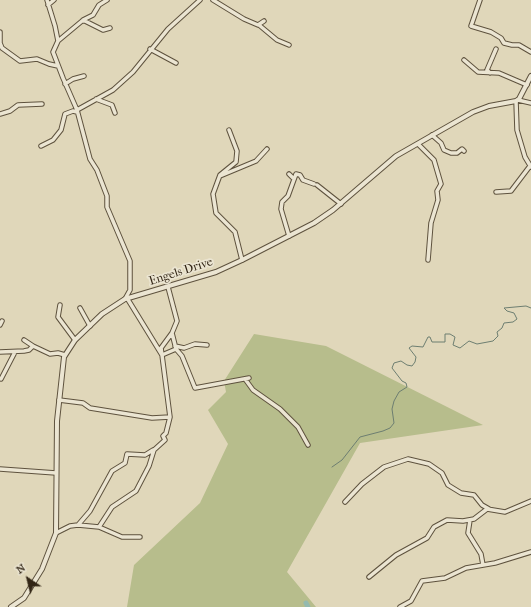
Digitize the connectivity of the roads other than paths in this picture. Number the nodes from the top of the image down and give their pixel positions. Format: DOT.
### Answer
graph roads {
  1 [pos="47,0"];
  2 [pos="54,0"];
  3 [pos="107,0"];
  4 [pos="199,0"];
  5 [pos="213,0"];
  6 [pos="480,0"];
  7 [pos="48,5"];
  8 [pos="264,21"];
  9 [pos="79,23"];
  10 [pos="259,25"];
  11 [pos="110,28"];
  12 [pos="0,32"];
  13 [pos="58,41"];
  14 [pos="289,45"];
  15 [pos="150,49"];
  16 [pos="496,49"];
  17 [pos="531,52"];
  18 [pos="464,60"];
  19 [pos="176,63"];
  20 [pos="58,66"];
  21 [pos="490,73"];
  22 [pos="84,76"];
  23 [pos="531,76"];
  24 [pos="65,84"];
  25 [pos="527,85"];
  26 [pos="96,100"];
  27 [pos="517,101"];
  28 [pos="531,103"];
  29 [pos="42,104"];
  30 [pos="77,111"];
  31 [pos="114,112"];
  32 [pos="0,114"];
  33 [pos="229,130"];
  34 [pos="432,135"];
  35 [pos="418,144"];
  36 [pos="41,146"];
  37 [pos="267,149"];
  38 [pos="464,151"];
  39 [pos="531,167"];
  40 [pos="289,174"];
  41 [pos="219,177"];
  42 [pos="294,179"];
  43 [pos="496,192"];
  44 [pos="341,204"];
  45 [pos="288,236"];
  46 [pos="242,260"];
  47 [pos="428,260"];
  48 [pos="168,287"];
  49 [pos="126,299"];
  50 [pos="60,305"];
  51 [pos="80,308"];
  52 [pos="90,326"];
  53 [pos="172,333"];
  54 [pos="24,340"];
  55 [pos="75,340"];
  56 [pos="207,345"];
  57 [pos="33,346"];
  58 [pos="175,347"];
  59 [pos="0,352"];
  60 [pos="15,352"];
  61 [pos="64,355"];
  62 [pos="162,355"];
  63 [pos="1,379"];
  64 [pos="59,400"];
  65 [pos="170,417"];
  66 [pos="308,445"];
  67 [pos="154,450"];
  68 [pos="0,469"];
  69 [pos="56,472"];
  70 [pos="531,501"];
  71 [pos="345,502"];
  72 [pos="491,510"];
  73 [pos="470,520"];
  74 [pos="78,525"];
  75 [pos="99,527"];
  76 [pos="56,533"];
  77 [pos="140,537"];
  78 [pos="531,552"];
  79 [pos="483,565"];
  80 [pos="369,577"];
  81 [pos="11,607"];
  82 [pos="400,607"];
  1 -- 7 [label="street"];
  2 -- 7 [label="street"];
  3 -- 9 [label="street"];
  4 -- 15 [label="street"];
  5 -- 10 [label="street"];
  6 -- 17 [label="street"];
  7 -- 13 [label="street"];
  8 -- 10 [label="street"];
  9 -- 11 [label="street"];
  9 -- 13 [label="street"];
  10 -- 14 [label="street"];
  12 -- 20 [label="street"];
  13 -- 20 [label="street"];
  15 -- 19 [label="street"];
  15 -- 26 [label="street"];
  16 -- 21 [label="street"];
  18 -- 21 [label="street"];
  20 -- 24 [label="street"];
  21 -- 25 [label="street"];
  22 -- 24 [label="street"];
  23 -- 25 [label="street"];
  24 -- 30 [label="street"];
  25 -- 27 [label="street"];
  26 -- 30 [label="street"];
  26 -- 31 [label="street"];
  27 -- 28 [label="street"];
  27 -- 34 [label="street, Engels Drive"];
  27 -- 39 [label="street"];
  29 -- 32 [label="street"];
  30 -- 36 [label="street"];
  30 -- 49 [label="street"];
  33 -- 41 [label="street"];
  34 -- 35 [label="street, Engels Drive"];
  34 -- 38 [label="street"];
  35 -- 44 [label="street, Engels Drive"];
  35 -- 47 [label="street"];
  37 -- 41 [label="street"];
  39 -- 43 [label="street"];
  40 -- 42 [label="street"];
  41 -- 46 [label="street"];
  42 -- 44 [label="street"];
  42 -- 45 [label="street"];
  44 -- 45 [label="street, Engels Drive"];
  45 -- 46 [label="street, Engels Drive"];
  46 -- 48 [label="street, Engels Drive"];
  48 -- 49 [label="street, Engels Drive"];
  48 -- 53 [label="street"];
  49 -- 52 [label="street, Engels Drive"];
  49 -- 62 [label="street"];
  50 -- 55 [label="street"];
  51 -- 52 [label="street"];
  52 -- 55 [label="street, Engels Drive"];
  53 -- 58 [label="street"];
  53 -- 62 [label="street"];
  54 -- 57 [label="street"];
  55 -- 61 [label="street, Engels Drive"];
  56 -- 58 [label="street"];
  57 -- 60 [label="street"];
  57 -- 61 [label="street"];
  58 -- 62 [label="street"];
  58 -- 66 [label="street"];
  59 -- 60 [label="street"];
  60 -- 63 [label="street"];
  61 -- 64 [label="street, Engels Drive"];
  62 -- 65 [label="street"];
  64 -- 65 [label="street"];
  64 -- 69 [label="street, Engels Drive"];
  65 -- 67 [label="street"];
  67 -- 74 [label="street"];
  67 -- 75 [label="street"];
  68 -- 69 [label="street"];
  69 -- 76 [label="street, Engels Drive"];
  70 -- 72 [label="street"];
  71 -- 72 [label="street"];
  72 -- 73 [label="street"];
  73 -- 79 [label="street"];
  73 -- 80 [label="street"];
  74 -- 75 [label="street"];
  74 -- 76 [label="street"];
  75 -- 77 [label="street"];
  76 -- 81 [label="street, Engels Drive"];
  78 -- 79 [label="street"];
  79 -- 82 [label="street"];
}
